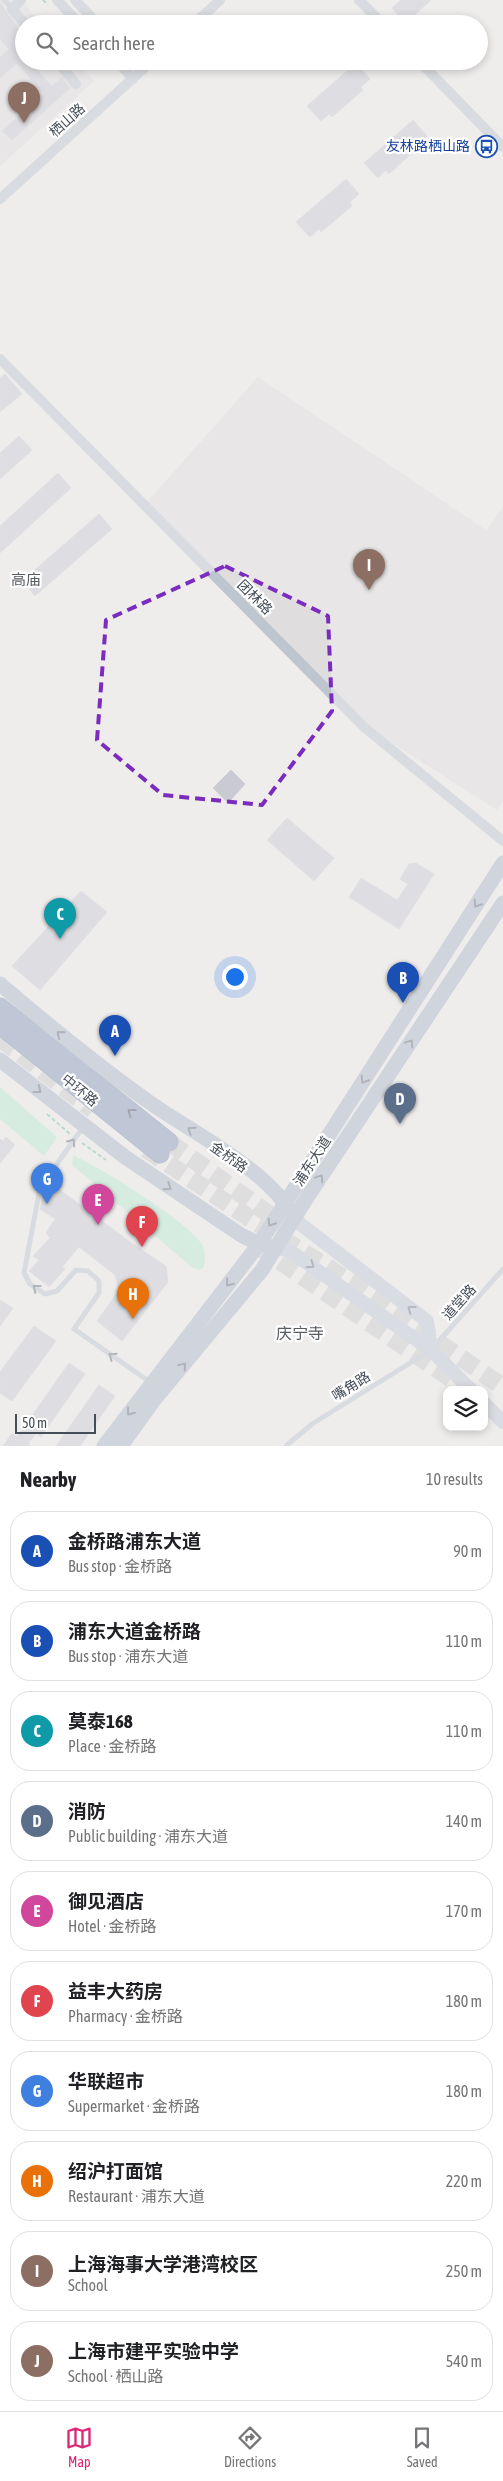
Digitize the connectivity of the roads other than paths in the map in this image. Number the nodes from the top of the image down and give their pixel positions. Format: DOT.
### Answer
graph roads {
  1 [pos="4,0"];
  2 [pos="21,0"];
  3 [pos="57,0"];
  4 [pos="74,0"];
  5 [pos="220,0"];
  6 [pos="359,0"];
  7 [pos="12,9"];
  8 [pos="17,15"];
  9 [pos="71,15"];
  10 [pos="89,15"];
  11 [pos="204,15"];
  12 [pos="373,15"];
  13 [pos="64,70"];
  14 [pos="125,70"];
  15 [pos="142,70"];
  16 [pos="428,70"];
  17 [pos="133,78"];
  18 [pos="76,84"];
  19 [pos="503,147"];
  20 [pos="0,199"];
  21 [pos="0,359"];
  22 [pos="503,841"];
  23 [pos="503,864"];
  24 [pos="503,902"];
  25 [pos="0,984"];
  26 [pos="0,1007"];
  27 [pos="0,1025"];
  28 [pos="0,1060"];
  29 [pos="83,1126"];
  30 [pos="285,1203"];
  31 [pos="295,1220"];
  32 [pos="259,1244"];
  33 [pos="278,1248"];
  34 [pos="503,1269"];
  35 [pos="431,1350"];
  36 [pos="152,1384"];
  37 [pos="467,1386"];
  38 [pos="488,1407"];
  39 [pos="503,1422"];
  40 [pos="104,1446"];
  41 [pos="121,1446"];
  42 [pos="286,1446"];
  1 -- 7 [label="lane"];
  2 -- 7 [label="street"];
  3 -- 9 [label="street"];
  4 -- 10 [label="street"];
  5 -- 11 [label="street"];
  6 -- 12 [label="street"];
  7 -- 8 [label="street"];
  13 -- 18 [label="street"];
  14 -- 17 [label="street"];
  15 -- 17 [label="street, 栖山路"];
  16 -- 19 [label="street"];
  17 -- 20 [label="street, 栖山路"];
  21 -- 22 [label="street, 团林路"];
  23 -- 30 [label="main road, 浦东大道, one-way"];
  31 -- 24 [label="main road, 浦东大道, one-way"];
  30 -- 25 [label="main road, 金桥路, one-way"];
  27 -- 26 [label="highway, 中环路, one-way"];
  28 -- 29 [label="main road, one-way"];
  29 -- 32 [label="main road, one-way"];
  36 -- 29 [label="lane, one-way"];
  30 -- 31 [label="main road, 金桥路"];
  30 -- 32 [label="main road, 浦东大道, one-way"];
  31 -- 33 [label="main road, 浦东大道"];
  35 -- 31 [label="street, 金桥路, one-way"];
  32 -- 33 [label="main road"];
  32 -- 36 [label="main road, 浦东大道, one-way"];
  33 -- 35 [label="street, one-way"];
  41 -- 33 [label="main road, 浦东大道, one-way"];
  34 -- 35 [label="lane, 道堂路"];
  35 -- 37 [label="street"];
  35 -- 42 [label="lane, 嘴角路"];
  36 -- 40 [label="main road, 浦东大道, one-way"];
  38 -- 39 [label="street"];
}
